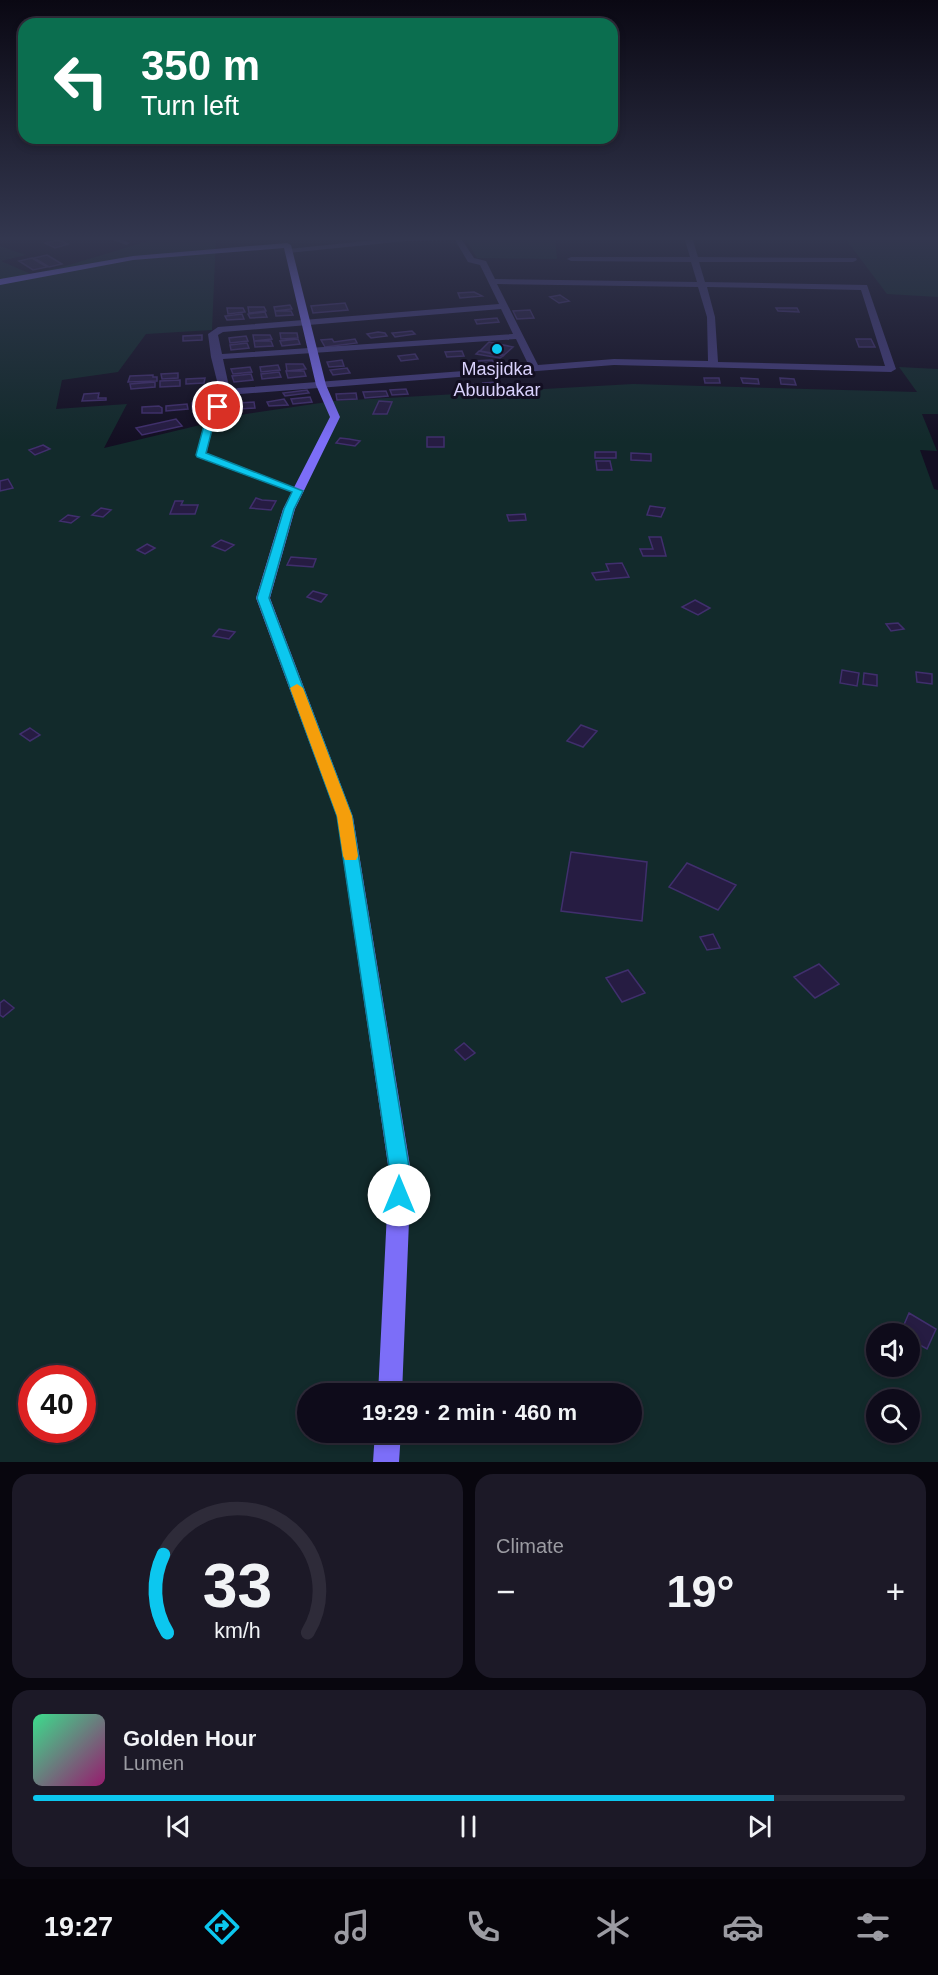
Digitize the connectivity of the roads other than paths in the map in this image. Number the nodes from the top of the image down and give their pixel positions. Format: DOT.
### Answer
graph roads {
  1 [pos="300,305"];
  2 [pos="708,305"];
  3 [pos="870,305"];
  4 [pos="504,306"];
  5 [pos="304,322"];
  6 [pos="519,336"];
  7 [pos="312,351"];
  8 [pos="216,357"];
  9 [pos="713,364"];
  10 [pos="535,368"];
  11 [pos="321,385"];
  12 [pos="226,396"];
  13 [pos="298,491"];
  14 [pos="390,1383"];
  15 [pos="387,1443"];
  16 [pos="386,1462"];
  1 -- 5 [label="street"];
  2 -- 9 [label="street"];
  3 -- 9 [label="street"];
  4 -- 5 [label="street"];
  4 -- 6 [label="street"];
  5 -- 7 [label="street"];
  5 -- 8 [label="street"];
  6 -- 7 [label="street"];
  6 -- 10 [label="street"];
  7 -- 8 [label="street"];
  7 -- 11 [label="street"];
  8 -- 12 [label="street"];
  9 -- 10 [label="street"];
  10 -- 11 [label="street"];
  11 -- 12 [label="street"];
  11 -- 13 [label="street"];
  12 -- 13 [label="street"];
  13 -- 14 [label="street"];
  15 -- 16 [label="street"];
}
